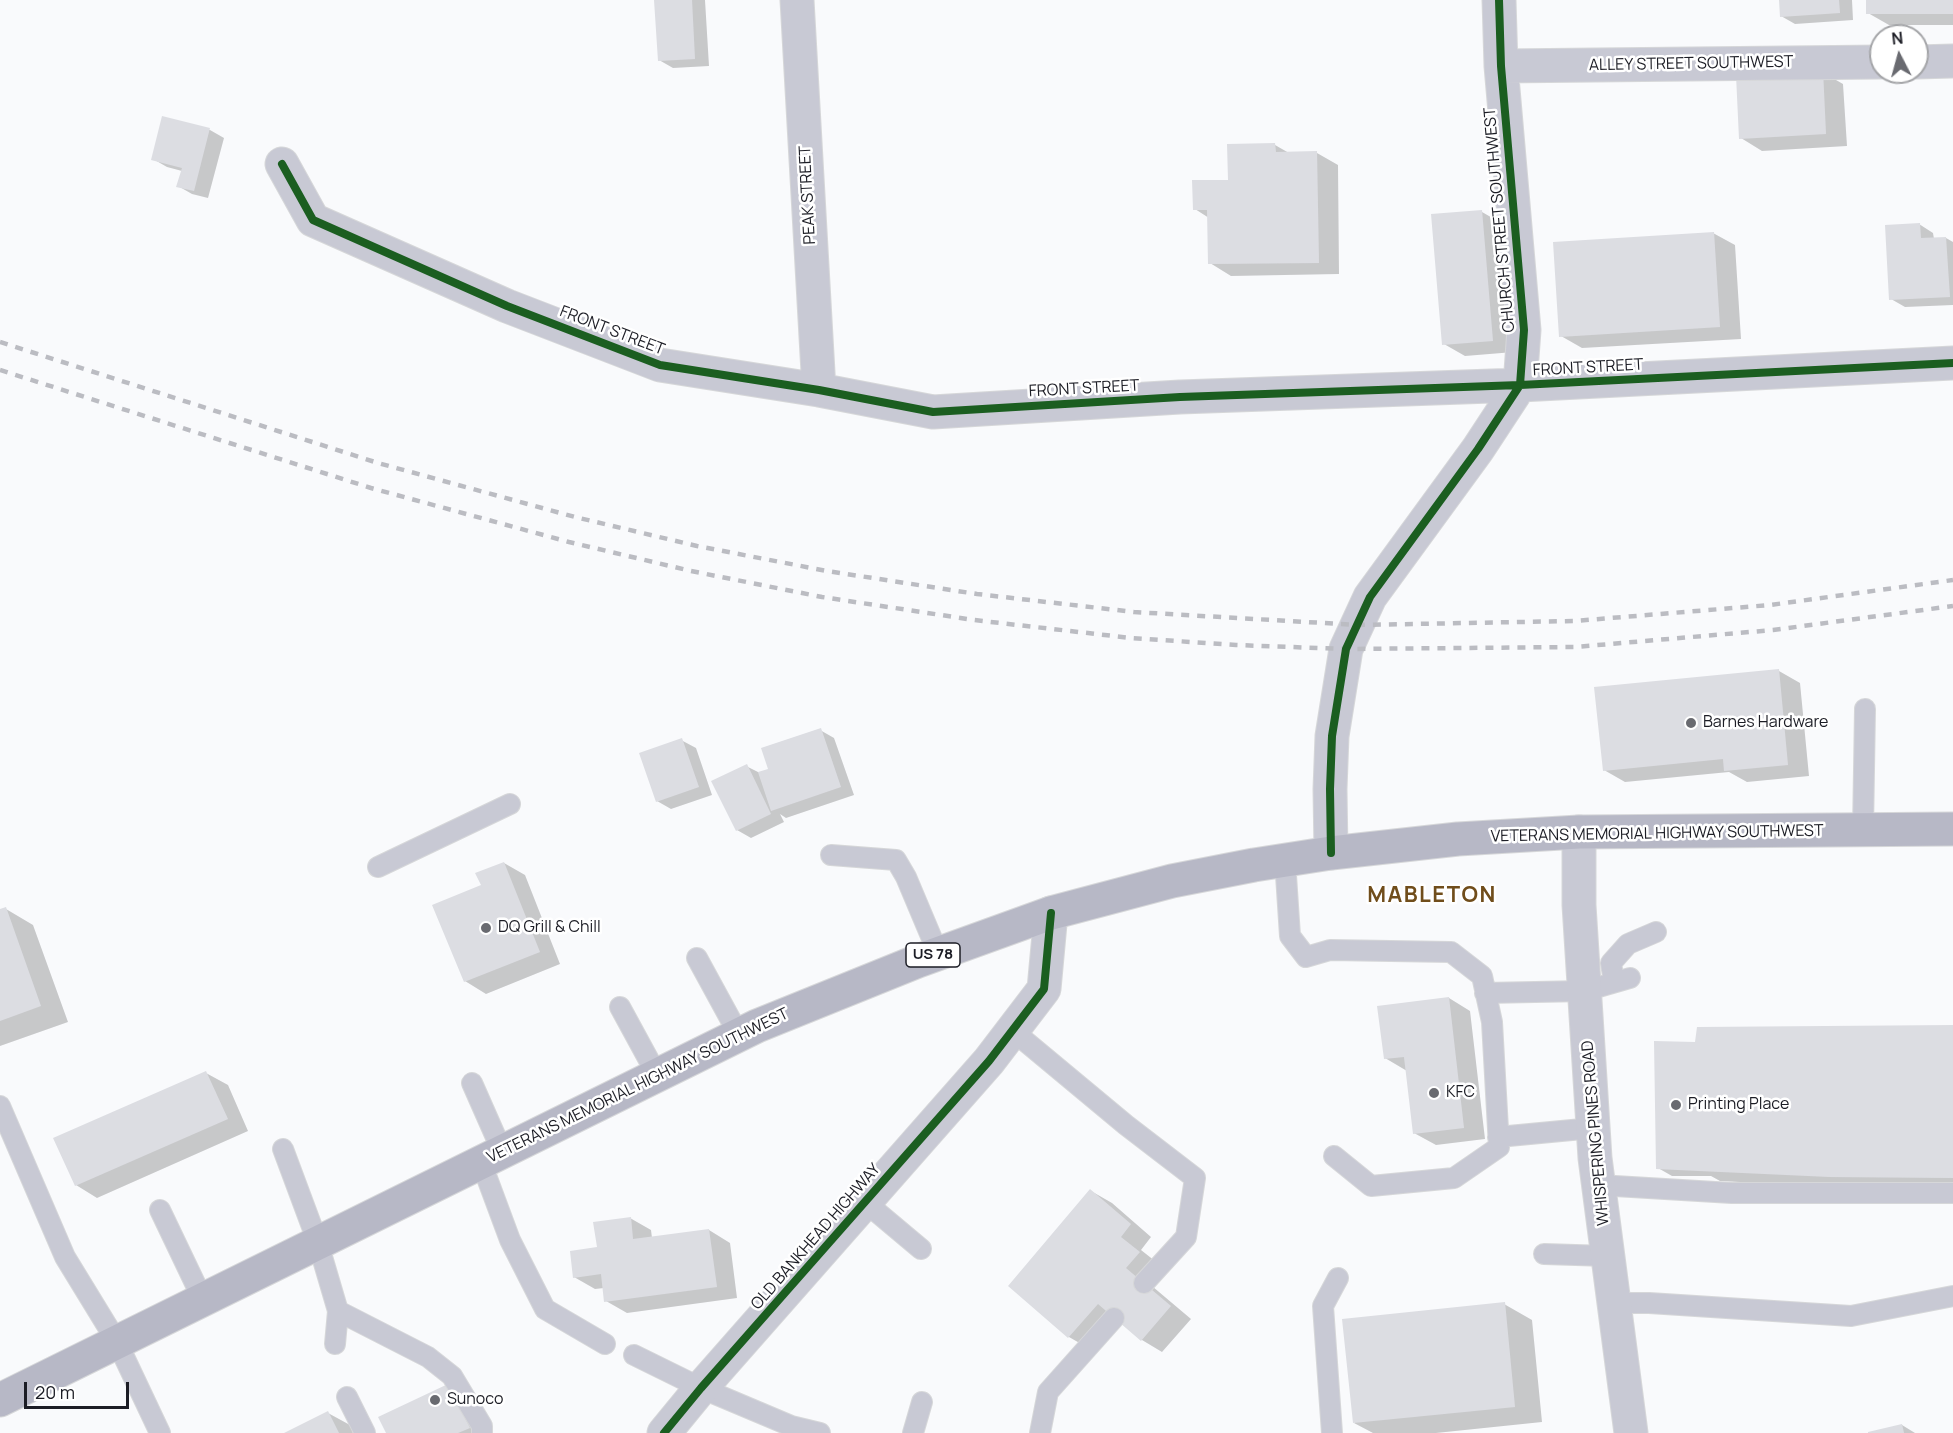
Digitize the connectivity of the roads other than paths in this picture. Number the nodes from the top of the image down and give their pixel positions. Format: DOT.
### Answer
graph roads {
  1 [pos="796,0"];
  2 [pos="1499,0"];
  3 [pos="1953,61"];
  4 [pos="1869,62"];
  5 [pos="1929,62"];
  6 [pos="1501,66"];
  7 [pos="282,164"];
  8 [pos="1953,363"];
  9 [pos="1520,385"];
  10 [pos="819,390"];
  11 [pos="1865,709"];
  12 [pos="510,804"];
  13 [pos="1953,829"];
  14 [pos="1863,830"];
  15 [pos="1579,832"];
  16 [pos="1331,853"];
  17 [pos="831,855"];
  18 [pos="1285,860"];
  19 [pos="378,867"];
  20 [pos="1051,913"];
  21 [pos="1656,932"];
  22 [pos="938,953"];
  23 [pos="697,958"];
  24 [pos="1609,984"];
  25 [pos="1485,993"];
  26 [pos="620,1007"];
  27 [pos="1012,1031"];
  28 [pos="739,1035"];
  29 [pos="657,1075"];
  30 [pos="472,1083"];
  31 [pos="0,1106"];
  32 [pos="1593,1128"];
  33 [pos="1498,1137"];
  34 [pos="283,1149"];
  35 [pos="1334,1156"];
  36 [pos="492,1157"];
  37 [pos="1598,1185"];
  38 [pos="1953,1193"];
  39 [pos="865,1202"];
  40 [pos="160,1210"];
  41 [pos="318,1243"];
  42 [pos="921,1250"];
  43 [pos="1544,1254"];
  44 [pos="1607,1256"];
  45 [pos="1338,1278"];
  46 [pos="1144,1283"];
  47 [pos="1953,1296"];
  48 [pos="203,1300"];
  49 [pos="1612,1303"];
  50 [pos="338,1311"];
  51 [pos="1114,1318"];
  52 [pos="117,1342"];
  53 [pos="335,1344"];
  54 [pos="605,1344"];
  55 [pos="634,1355"];
  56 [pos="701,1388"];
  57 [pos="346,1397"];
  58 [pos="0,1400"];
  59 [pos="922,1402"];
  60 [pos="160,1433"];
  61 [pos="365,1433"];
  62 [pos="482,1433"];
  63 [pos="664,1433"];
  64 [pos="820,1433"];
  65 [pos="913,1433"];
  66 [pos="1040,1433"];
  67 [pos="1332,1433"];
  68 [pos="1630,1433"];
  1 -- 10 [label="street, PEAK STREET"];
  2 -- 6 [label="street, CHURCH STREET SOUTHWEST"];
  3 -- 5 [label="street"];
  4 -- 6 [label="street, ALLEY STREET SOUTHWEST"];
  6 -- 9 [label="street, CHURCH STREET SOUTHWEST"];
  7 -- 10 [label="street, FRONT STREET"];
  8 -- 9 [label="street, FRONT STREET"];
  9 -- 10 [label="street, FRONT STREET"];
  9 -- 16 [label="street, CHURCH STREET SOUTHWEST"];
  11 -- 14 [label="lane"];
  12 -- 19 [label="lane"];
  13 -- 14 [label="main road, VETERANS MEMORIAL HIGHWAY SOUTHWEST / US 78"];
  14 -- 15 [label="main road, VETERANS MEMORIAL HIGHWAY SOUTHWEST / US 78"];
  15 -- 16 [label="main road, VETERANS MEMORIAL HIGHWAY SOUTHWEST / US 78"];
  15 -- 24 [label="street, WHISPERING PINES ROAD"];
  16 -- 18 [label="main road, VETERANS MEMORIAL HIGHWAY SOUTHWEST / US 78"];
  17 -- 22 [label="lane"];
  18 -- 20 [label="main road, VETERANS MEMORIAL HIGHWAY SOUTHWEST / US 78"];
  18 -- 25 [label="lane"];
  20 -- 22 [label="main road, VETERANS MEMORIAL HIGHWAY SOUTHWEST / US 78"];
  20 -- 27 [label="street, OLD BANKHEAD HIGHWAY"];
  21 -- 24 [label="lane"];
  22 -- 28 [label="main road, VETERANS MEMORIAL HIGHWAY SOUTHWEST / US 78"];
  23 -- 28 [label="lane"];
  24 -- 25 [label="lane"];
  24 -- 32 [label="street, WHISPERING PINES ROAD"];
  25 -- 33 [label="lane"];
  26 -- 29 [label="lane"];
  27 -- 39 [label="street, OLD BANKHEAD HIGHWAY"];
  27 -- 46 [label="lane"];
  28 -- 29 [label="main road, VETERANS MEMORIAL HIGHWAY SOUTHWEST / US 78"];
  29 -- 36 [label="main road, VETERANS MEMORIAL HIGHWAY SOUTHWEST / US 78"];
  30 -- 36 [label="lane"];
  31 -- 52 [label="lane"];
  32 -- 33 [label="lane"];
  32 -- 37 [label="street, WHISPERING PINES ROAD"];
  33 -- 35 [label="lane"];
  34 -- 41 [label="lane"];
  36 -- 41 [label="main road, VETERANS MEMORIAL HIGHWAY SOUTHWEST / US 78"];
  36 -- 54 [label="lane"];
  37 -- 38 [label="lane"];
  37 -- 44 [label="street, WHISPERING PINES ROAD"];
  39 -- 42 [label="lane"];
  39 -- 56 [label="street, OLD BANKHEAD HIGHWAY"];
  40 -- 48 [label="lane"];
  41 -- 48 [label="main road, VETERANS MEMORIAL HIGHWAY SOUTHWEST / US 78"];
  41 -- 50 [label="lane"];
  43 -- 44 [label="lane"];
  44 -- 49 [label="street, WHISPERING PINES ROAD"];
  45 -- 67 [label="lane"];
  47 -- 49 [label="lane"];
  48 -- 52 [label="main road, VETERANS MEMORIAL HIGHWAY SOUTHWEST / US 78"];
  49 -- 68 [label="street, WHISPERING PINES ROAD"];
  50 -- 53 [label="lane"];
  50 -- 62 [label="lane"];
  51 -- 66 [label="lane"];
  52 -- 58 [label="main road, VETERANS MEMORIAL HIGHWAY SOUTHWEST / US 78"];
  52 -- 60 [label="lane"];
  55 -- 56 [label="lane"];
  56 -- 63 [label="street, OLD BANKHEAD HIGHWAY"];
  56 -- 64 [label="lane"];
  57 -- 61 [label="lane"];
  59 -- 65 [label="lane"];
}
